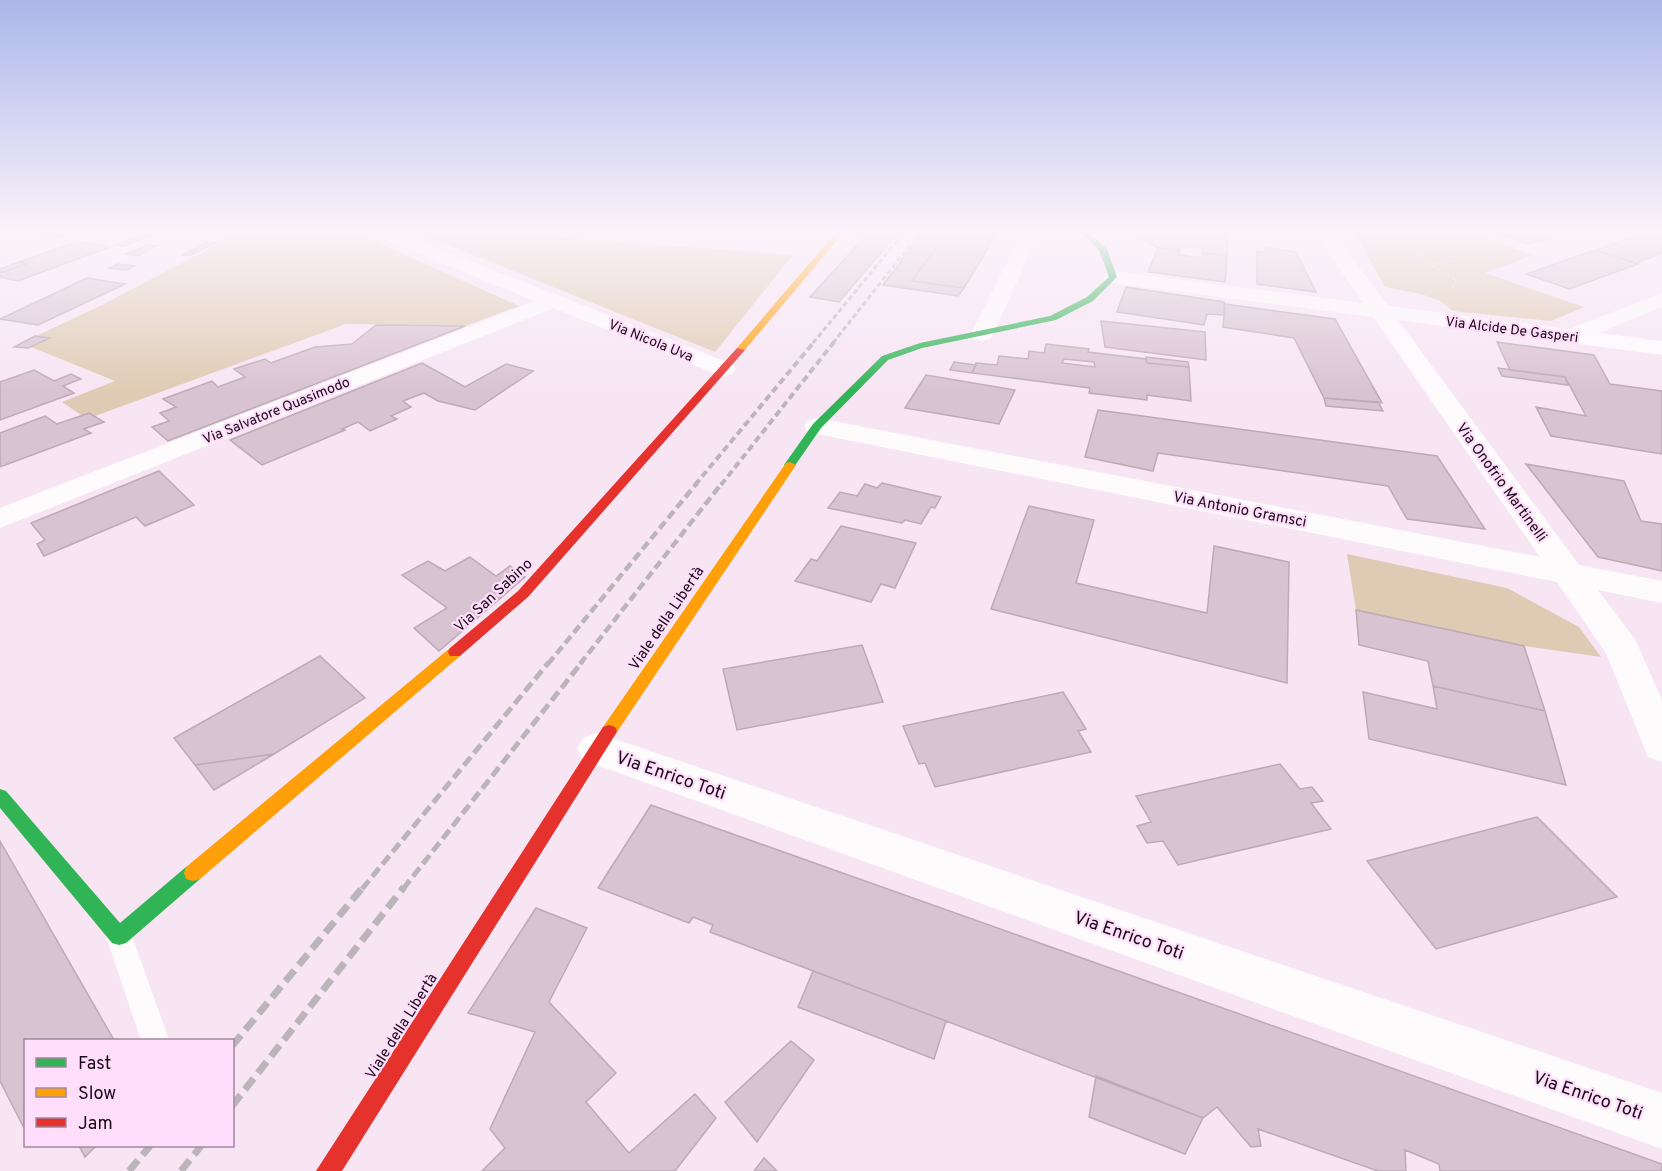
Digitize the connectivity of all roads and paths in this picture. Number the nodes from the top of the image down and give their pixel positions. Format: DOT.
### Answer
graph roads {
  1 [pos="512,285"];
  2 [pos="796,285"];
  3 [pos="1006,285"];
  4 [pos="1106,285"];
  5 [pos="1164,285"];
  6 [pos="1361,285"];
  7 [pos="1454,285"];
  8 [pos="1457,294"];
  9 [pos="553,301"];
  10 [pos="1659,302"];
  11 [pos="1381,313"];
  12 [pos="982,334"];
  13 [pos="1571,336"];
  14 [pos="1662,348"];
  15 [pos="724,369"];
  16 [pos="818,426"];
  17 [pos="0,519"];
  18 [pos="1568,574"];
  19 [pos="1662,592"];
  20 [pos="1662,746"];
  21 [pos="597,749"];
  22 [pos="0,796"];
  23 [pos="119,936"];
  24 [pos="154,1037"];
  25 [pos="1662,1121"];
  26 [pos="328,1171"];
  1 -- 9 [label="street, Via Nicola Uva"];
  2 -- 15 [label="street, Via San Sabino"];
  3 -- 12 [label="street"];
  4 -- 12 [label="street, Viale della Libertà"];
  5 -- 11 [label="street, Via Alcide De Gasperi"];
  6 -- 11 [label="street, Via Onofrio Martinelli"];
  7 -- 8 [label="path"];
  9 -- 15 [label="street, Via Nicola Uva"];
  9 -- 17 [label="street, Via Salvatore Quasimodo"];
  10 -- 13 [label="street"];
  11 -- 13 [label="street, Via Alcide De Gasperi"];
  11 -- 18 [label="street, Via Onofrio Martinelli"];
  12 -- 16 [label="street, Viale della Libertà"];
  13 -- 14 [label="street, Via Alcide De Gasperi"];
  15 -- 23 [label="street, Via San Sabino"];
  16 -- 18 [label="street, Via Antonio Gramsci"];
  16 -- 21 [label="street, Viale della Libertà"];
  18 -- 19 [label="street, Via Antonio Gramsci"];
  18 -- 20 [label="street, Via Onofrio Martinelli"];
  21 -- 25 [label="street, Via Enrico Toti"];
  21 -- 26 [label="street, Viale della Libertà"];
  22 -- 23 [label="street"];
  23 -- 24 [label="lane"];
}
